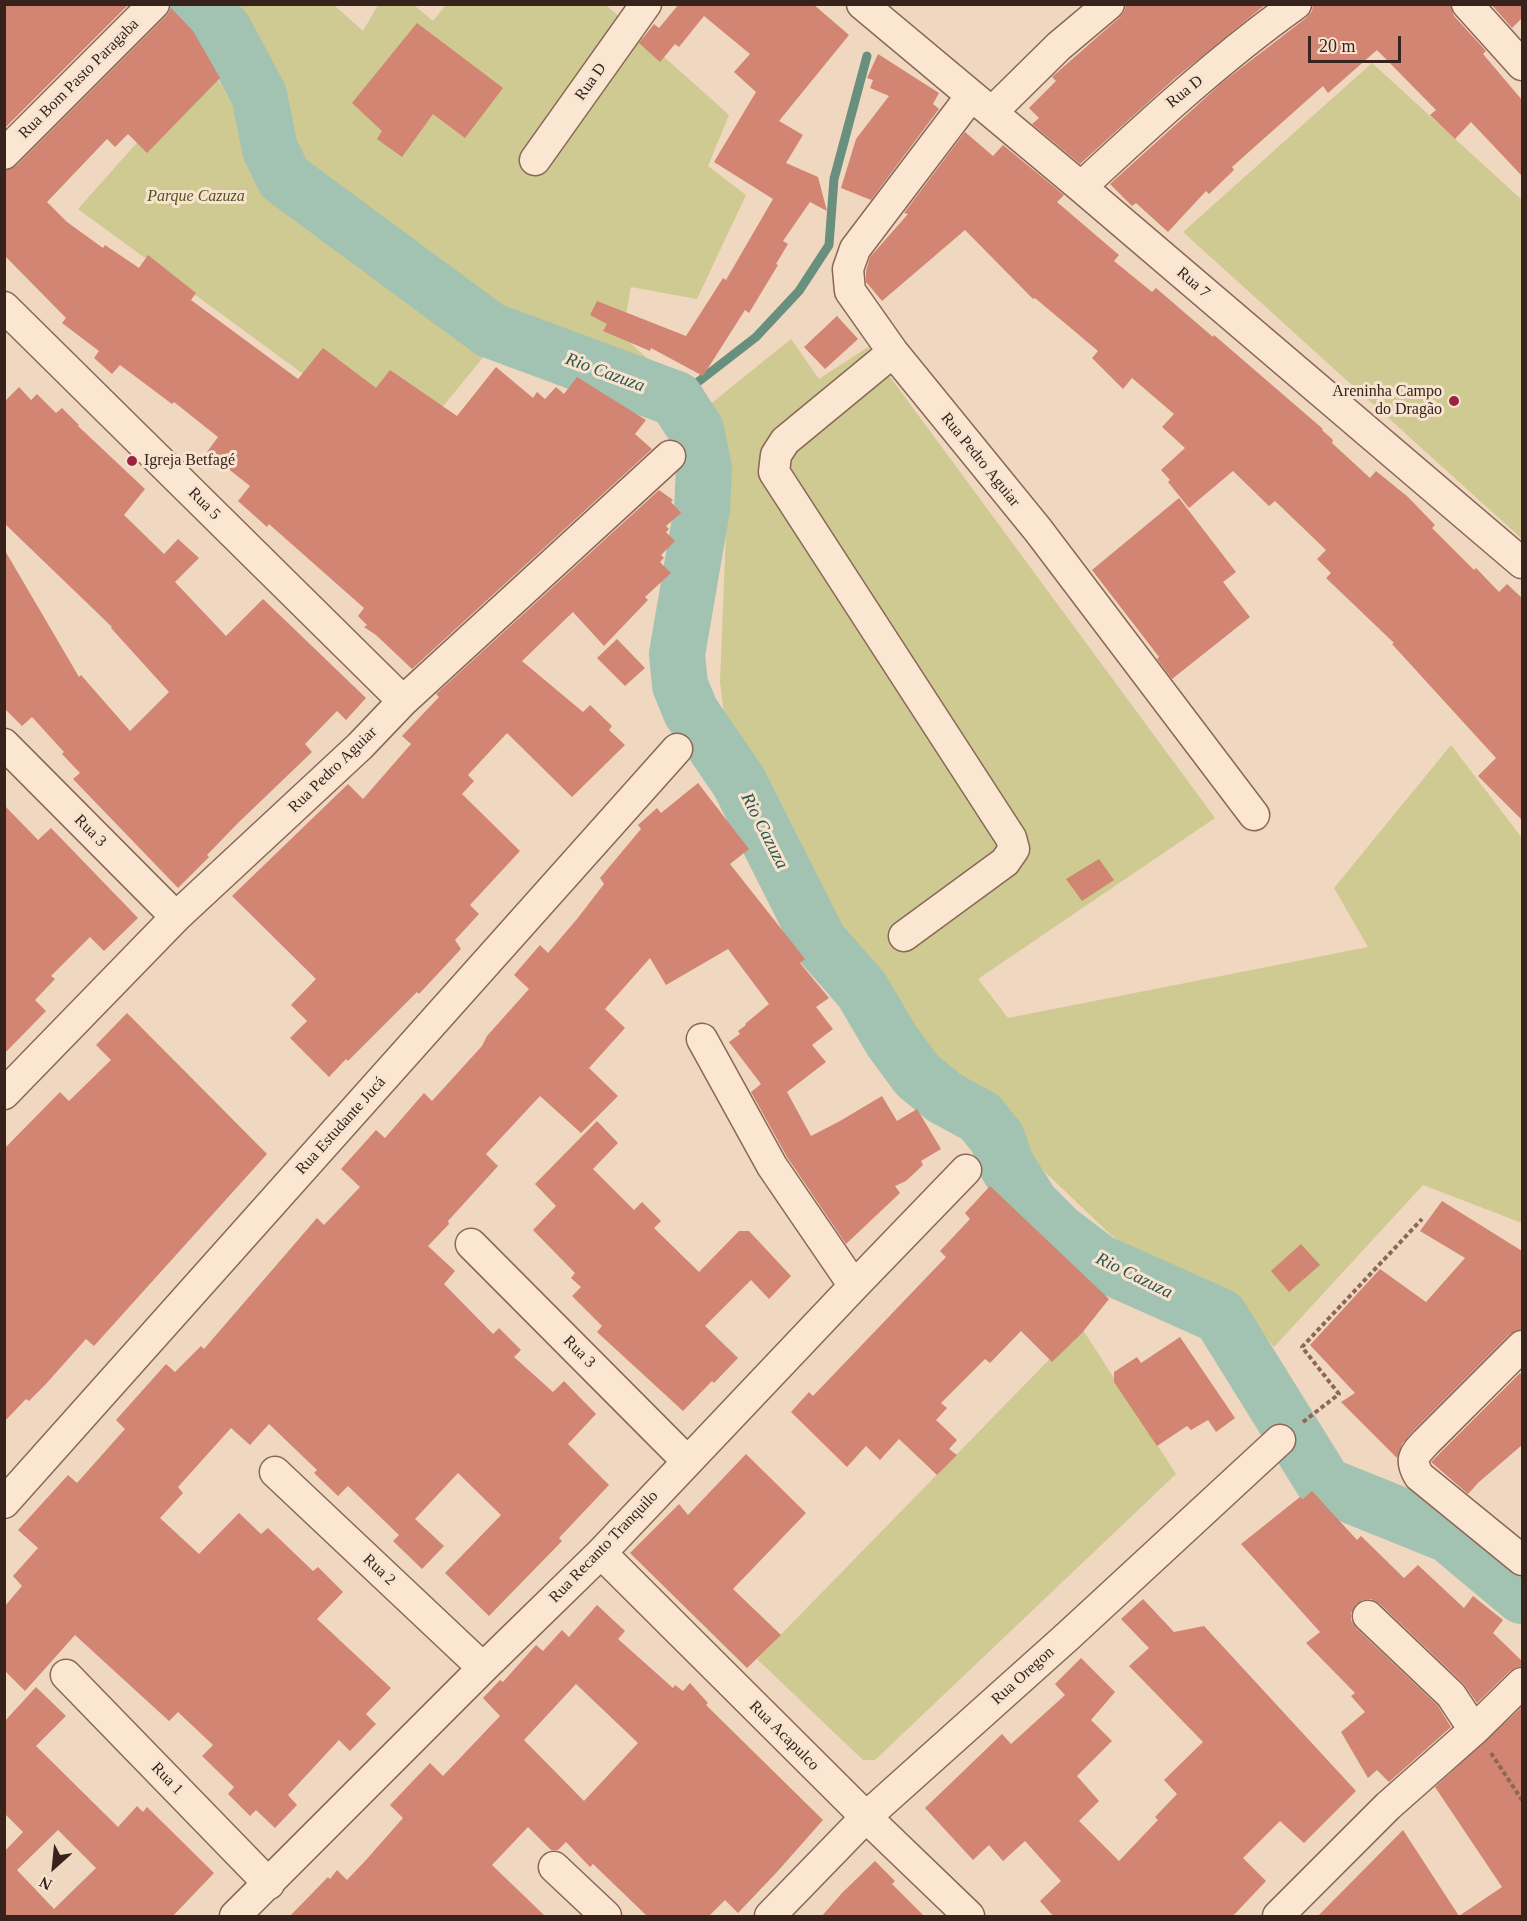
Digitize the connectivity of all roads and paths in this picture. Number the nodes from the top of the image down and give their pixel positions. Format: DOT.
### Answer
graph roads {
  1 [pos="646,4"];
  2 [pos="862,4"];
  3 [pos="1109,4"];
  4 [pos="1296,4"];
  5 [pos="153,5"];
  6 [pos="1468,5"];
  7 [pos="1522,65"];
  8 [pos="981,104"];
  9 [pos="4,154"];
  10 [pos="535,160"];
  11 [pos="1081,187"];
  12 [pos="4,307"];
  13 [pos="893,352"];
  14 [pos="670,456"];
  15 [pos="1522,563"];
  16 [pos="403,701"];
  17 [pos="4,744"];
  18 [pos="677,749"];
  19 [pos="1254,815"];
  20 [pos="176,917"];
  21 [pos="904,936"];
  22 [pos="702,1039"];
  23 [pos="4,1094"];
  24 [pos="966,1170"];
  25 [pos="1422,1219"];
  26 [pos="471,1244"];
  27 [pos="854,1286"];
  28 [pos="1522,1346"];
  29 [pos="1310,1416"];
  30 [pos="1280,1440"];
  31 [pos="687,1461"];
  32 [pos="275,1472"];
  33 [pos="4,1503"];
  34 [pos="602,1553"];
  35 [pos="1522,1560"];
  36 [pos="1368,1616"];
  37 [pos="483,1668"];
  38 [pos="66,1675"];
  39 [pos="1522,1683"];
  40 [pos="1474,1730"];
  41 [pos="1522,1800"];
  42 [pos="866,1817"];
  43 [pos="554,1867"];
  44 [pos="269,1884"];
  45 [pos="235,1917"];
  46 [pos="606,1917"];
  47 [pos="770,1917"];
  48 [pos="969,1917"];
  49 [pos="1278,1917"];
  1 -- 10 [label="street, Rua D"];
  2 -- 8 [label="street, Rua 7"];
  3 -- 8 [label="street, Rua Pedro Aguiar"];
  4 -- 11 [label="street, Rua D"];
  5 -- 9 [label="street, Rua Bom Pasto Paragaba"];
  6 -- 7 [label="street"];
  8 -- 11 [label="street, Rua 7"];
  8 -- 13 [label="street, Rua Pedro Aguiar"];
  11 -- 15 [label="street, Rua 7"];
  12 -- 16 [label="street, Rua 5"];
  13 -- 19 [label="street, Rua Pedro Aguiar"];
  13 -- 21 [label="street"];
  14 -- 16 [label="street, Rua Pedro Aguiar"];
  16 -- 20 [label="street, Rua Pedro Aguiar"];
  17 -- 20 [label="street, Rua 3"];
  18 -- 33 [label="street, Rua Estudante Jucá"];
  20 -- 23 [label="street, Rua Pedro Aguiar"];
  22 -- 27 [label="street"];
  24 -- 27 [label="street, Rua Recanto Tranquilo"];
  25 -- 29 [label="path"];
  26 -- 31 [label="street, Rua 3"];
  27 -- 31 [label="street, Rua Recanto Tranquilo"];
  28 -- 35 [label="street"];
  30 -- 42 [label="street, Rua Oregon"];
  31 -- 34 [label="street, Rua Recanto Tranquilo"];
  32 -- 37 [label="street, Rua 2"];
  34 -- 37 [label="street, Rua Recanto Tranquilo"];
  34 -- 42 [label="street, Rua Acapulco"];
  36 -- 40 [label="street"];
  37 -- 44 [label="street, Rua Recanto Tranquilo"];
  38 -- 44 [label="street, Rua 1"];
  39 -- 40 [label="street"];
  40 -- 41 [label="path"];
  40 -- 49 [label="street"];
  42 -- 47 [label="street, Rua Oregon"];
  42 -- 48 [label="street, Rua Acapulco"];
  43 -- 46 [label="street"];
  44 -- 45 [label="street, Rua Recanto Tranquilo"];
}
